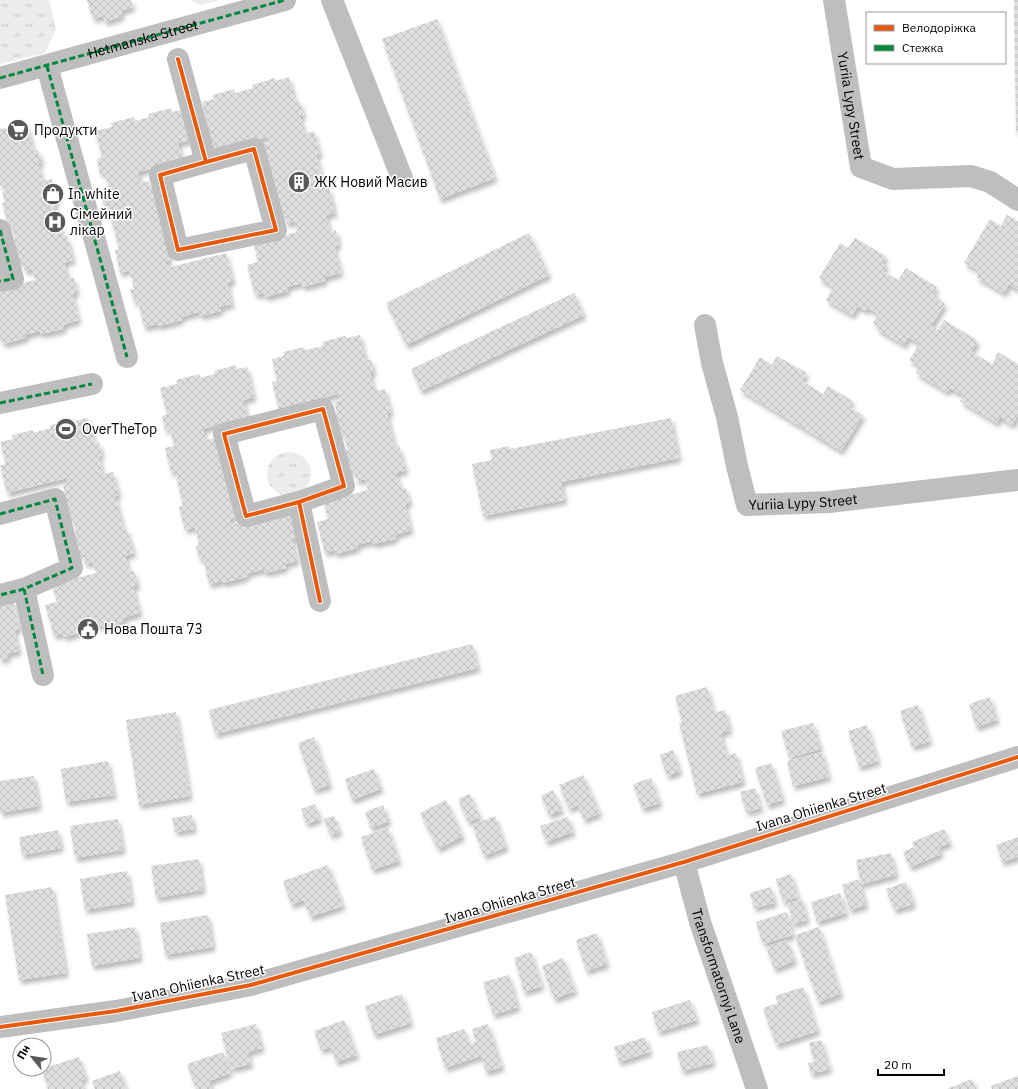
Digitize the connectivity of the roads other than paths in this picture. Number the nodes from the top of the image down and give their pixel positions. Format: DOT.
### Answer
graph roads {
  1 [pos="285,0"];
  2 [pos="332,0"];
  3 [pos="834,0"];
  4 [pos="178,59"];
  5 [pos="47,66"];
  6 [pos="0,78"];
  7 [pos="206,162"];
  8 [pos="402,178"];
  9 [pos="1018,200"];
  10 [pos="0,230"];
  11 [pos="0,281"];
  12 [pos="705,325"];
  13 [pos="127,357"];
  14 [pos="92,384"];
  15 [pos="0,403"];
  16 [pos="1018,480"];
  17 [pos="299,502"];
  18 [pos="0,514"];
  19 [pos="24,589"];
  20 [pos="0,595"];
  21 [pos="320,601"];
  22 [pos="43,675"];
  23 [pos="1018,757"];
  24 [pos="684,862"];
  25 [pos="0,1027"];
  26 [pos="757,1089"];
  1 -- 5 [label="street, Hetmanska Street"];
  2 -- 8 [label="street"];
  3 -- 9 [label="street, Yuriia Lypy Street"];
  4 -- 7 [label="street"];
  5 -- 6 [label="street, Hetmanska Street"];
  5 -- 13 [label="street"];
  7 -- 7 [label="street"];
  10 -- 11 [label="street"];
  12 -- 16 [label="street, Yuriia Lypy Street"];
  14 -- 15 [label="street"];
  17 -- 17 [label="street"];
  17 -- 21 [label="street"];
  18 -- 19 [label="street"];
  19 -- 20 [label="street"];
  19 -- 22 [label="street"];
  23 -- 24 [label="street, Ivana Ohiienka Street"];
  24 -- 25 [label="street, Ivana Ohiienka Street"];
  24 -- 26 [label="street, Transformatornyi Lane"];
}
